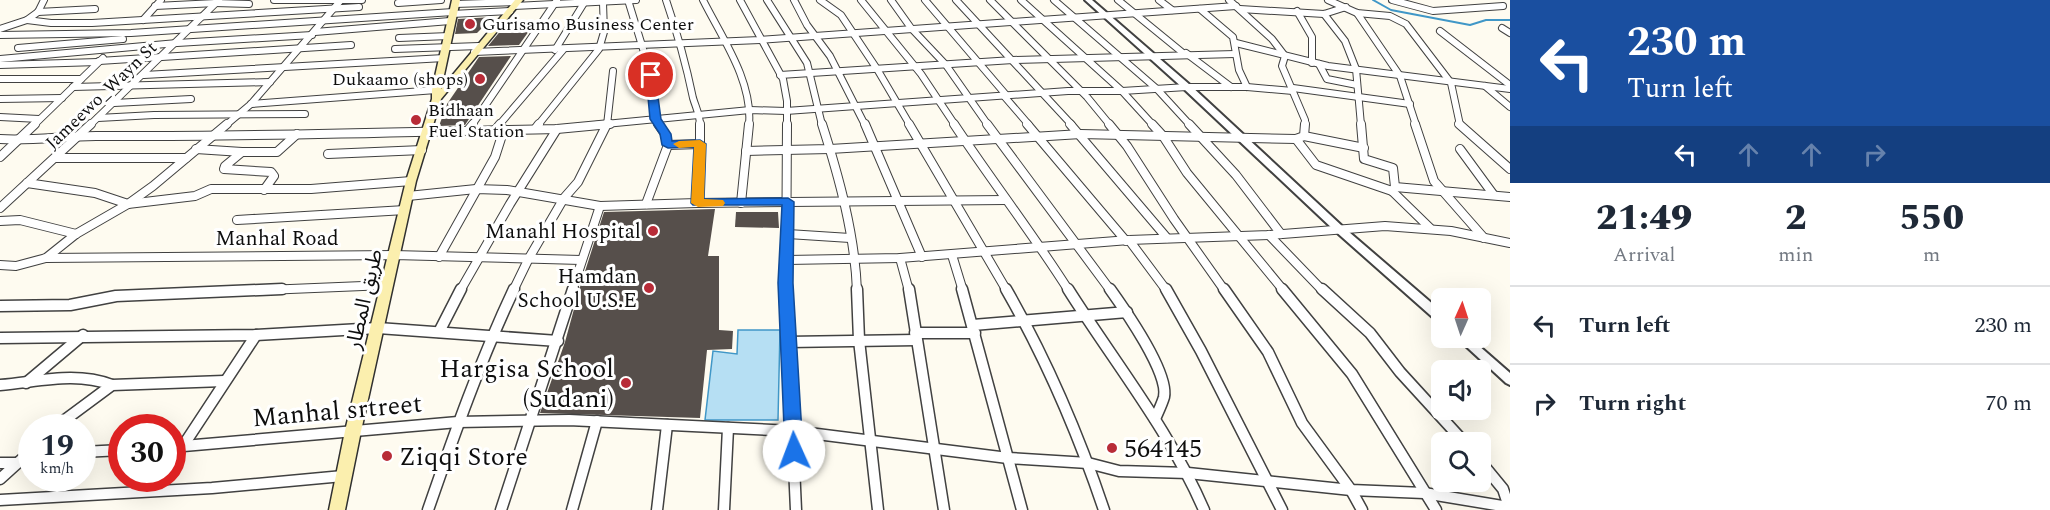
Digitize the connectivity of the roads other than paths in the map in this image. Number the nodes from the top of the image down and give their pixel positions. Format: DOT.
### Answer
graph roads {
  1 [pos="44,0"];
  2 [pos="161,0"];
  3 [pos="274,0"];
  4 [pos="340,0"];
  5 [pos="362,0"];
  6 [pos="441,0"];
  7 [pos="628,0"];
  8 [pos="636,0"];
  9 [pos="666,0"];
  10 [pos="703,0"];
  11 [pos="740,0"];
  12 [pos="767,0"];
  13 [pos="794,0"];
  14 [pos="820,0"];
  15 [pos="861,0"];
  16 [pos="891,0"];
  17 [pos="925,0"];
  18 [pos="956,0"];
  19 [pos="990,0"];
  20 [pos="1021,0"];
  21 [pos="1054,0"];
  22 [pos="1088,0"];
  23 [pos="1118,0"];
  24 [pos="1160,0"];
  25 [pos="1229,0"];
  26 [pos="1328,0"];
  27 [pos="1392,0"];
  28 [pos="1469,0"];
  29 [pos="1194,1"];
  30 [pos="217,2"];
  31 [pos="555,2"];
  32 [pos="584,2"];
  33 [pos="398,3"];
  34 [pos="603,3"];
  35 [pos="249,4"];
  36 [pos="515,4"];
  37 [pos="155,6"];
  38 [pos="1503,6"];
  39 [pos="359,7"];
  40 [pos="1346,7"];
  41 [pos="334,8"];
  42 [pos="1202,8"];
  43 [pos="1238,8"];
  44 [pos="1510,8"];
  45 [pos="95,9"];
  46 [pos="453,10"];
  47 [pos="1172,10"];
  48 [pos="1297,11"];
  49 [pos="38,12"];
  50 [pos="1136,13"];
  51 [pos="1357,13"];
  52 [pos="1324,14"];
  53 [pos="203,15"];
  54 [pos="1105,15"];
  55 [pos="1075,19"];
  56 [pos="27,20"];
  57 [pos="144,20"];
  58 [pos="324,21"];
  59 [pos="1044,21"];
  60 [pos="1012,24"];
  61 [pos="981,26"];
  62 [pos="948,28"];
  63 [pos="1502,28"];
  64 [pos="190,29"];
  65 [pos="0,30"];
  66 [pos="914,31"];
  67 [pos="1440,31"];
  68 [pos="886,32"];
  69 [pos="130,33"];
  70 [pos="853,33"];
  71 [pos="1510,33"];
  72 [pos="313,34"];
  73 [pos="0,35"];
  74 [pos="36,35"];
  75 [pos="815,35"];
  76 [pos="449,36"];
  77 [pos="792,37"];
  78 [pos="399,38"];
  79 [pos="759,38"];
  80 [pos="123,39"];
  81 [pos="723,41"];
  82 [pos="177,43"];
  83 [pos="1236,43"];
  84 [pos="681,44"];
  85 [pos="351,45"];
  86 [pos="641,45"];
  87 [pos="446,46"];
  88 [pos="18,48"];
  89 [pos="114,48"];
  90 [pos="301,48"];
  91 [pos="395,49"];
  92 [pos="477,49"];
  93 [pos="599,49"];
  94 [pos="555,50"];
  95 [pos="563,50"];
  96 [pos="521,51"];
  97 [pos="1185,53"];
  98 [pos="1235,54"];
  99 [pos="1150,55"];
  100 [pos="164,56"];
  101 [pos="1117,56"];
  102 [pos="1285,56"];
  103 [pos="444,58"];
  104 [pos="1048,58"];
  105 [pos="1083,58"];
  106 [pos="0,59"];
  107 [pos="1013,60"];
  108 [pos="99,62"];
  109 [pos="981,63"];
  110 [pos="1316,63"];
  111 [pos="0,65"];
  112 [pos="946,65"];
  113 [pos="285,67"];
  114 [pos="914,67"];
  115 [pos="878,69"];
  116 [pos="1356,69"];
  117 [pos="613,71"];
  118 [pos="809,72"];
  119 [pos="839,72"];
  120 [pos="144,75"];
  121 [pos="780,75"];
  122 [pos="1400,76"];
  123 [pos="81,79"];
  124 [pos="0,80"];
  125 [pos="270,82"];
  126 [pos="1451,83"];
  127 [pos="1357,85"];
  128 [pos="1485,86"];
  129 [pos="73,87"];
  130 [pos="131,87"];
  131 [pos="1187,87"];
  132 [pos="1231,87"];
  133 [pos="1247,87"];
  134 [pos="1510,87"];
  135 [pos="1157,89"];
  136 [pos="1293,90"];
  137 [pos="1080,91"];
  138 [pos="1122,91"];
  139 [pos="437,94"];
  140 [pos="1046,95"];
  141 [pos="1005,96"];
  142 [pos="1357,97"];
  143 [pos="62,98"];
  144 [pos="968,98"];
  145 [pos="0,99"];
  146 [pos="191,99"];
  147 [pos="937,100"];
  148 [pos="114,103"];
  149 [pos="899,103"];
  150 [pos="251,104"];
  151 [pos="1410,104"];
  152 [pos="857,106"];
  153 [pos="1510,107"];
  154 [pos="817,109"];
  155 [pos="750,110"];
  156 [pos="786,111"];
  157 [pos="305,114"];
  158 [pos="241,115"];
  159 [pos="700,116"];
  160 [pos="0,117"];
  161 [pos="98,118"];
  162 [pos="39,119"];
  163 [pos="656,119"];
  164 [pos="607,125"];
  165 [pos="536,128"];
  166 [pos="469,129"];
  167 [pos="500,129"];
  168 [pos="557,129"];
  169 [pos="426,132"];
  170 [pos="297,134"];
  171 [pos="1081,134"];
  172 [pos="216,135"];
  173 [pos="1118,135"];
  174 [pos="1035,136"];
  175 [pos="1163,136"];
  176 [pos="1201,136"];
  177 [pos="1240,136"];
  178 [pos="78,137"];
  179 [pos="1300,137"];
  180 [pos="0,139"];
  181 [pos="998,139"];
  182 [pos="21,140"];
  183 [pos="965,140"];
  184 [pos="922,143"];
  185 [pos="700,144"];
  186 [pos="668,145"];
  187 [pos="875,146"];
  188 [pos="1364,148"];
  189 [pos="196,149"];
  190 [pos="830,149"];
  191 [pos="1460,149"];
  192 [pos="422,150"];
  193 [pos="787,150"];
  194 [pos="746,151"];
  195 [pos="242,152"];
  196 [pos="328,154"];
  197 [pos="0,157"];
  198 [pos="56,158"];
  199 [pos="186,158"];
  200 [pos="1510,169"];
  201 [pos="411,181"];
  202 [pos="27,183"];
  203 [pos="476,189"];
  204 [pos="1394,189"];
  205 [pos="264,190"];
  206 [pos="1440,190"];
  207 [pos="515,191"];
  208 [pos="1493,195"];
  209 [pos="408,196"];
  210 [pos="1510,197"];
  211 [pos="564,198"];
  212 [pos="1006,200"];
  213 [pos="843,201"];
  214 [pos="897,201"];
  215 [pos="788,202"];
  216 [pos="954,202"];
  217 [pos="698,203"];
  218 [pos="741,203"];
  219 [pos="128,204"];
  220 [pos="646,204"];
  221 [pos="600,206"];
  222 [pos="0,208"];
  223 [pos="405,210"];
  224 [pos="0,220"];
  225 [pos="237,220"];
  226 [pos="1338,228"];
  227 [pos="1430,228"];
  228 [pos="76,234"];
  229 [pos="788,234"];
  230 [pos="1281,234"];
  231 [pos="1269,235"];
  232 [pos="1240,236"];
  233 [pos="850,238"];
  234 [pos="1167,238"];
  235 [pos="1188,238"];
  236 [pos="1484,238"];
  237 [pos="1127,241"];
  238 [pos="1510,243"];
  239 [pos="1076,245"];
  240 [pos="1041,247"];
  241 [pos="985,252"];
  242 [pos="394,255"];
  243 [pos="951,255"];
  244 [pos="922,256"];
  245 [pos="439,257"];
  246 [pos="46,258"];
  247 [pos="476,258"];
  248 [pos="530,258"];
  249 [pos="900,258"];
  250 [pos="580,260"];
  251 [pos="787,260"];
  252 [pos="856,261"];
  253 [pos="0,265"];
  254 [pos="387,285"];
  255 [pos="0,306"];
  256 [pos="1431,309"];
  257 [pos="1127,312"];
  258 [pos="1085,315"];
  259 [pos="1023,320"];
  260 [pos="378,328"];
  261 [pos="974,329"];
  262 [pos="439,332"];
  263 [pos="83,335"];
  264 [pos="256,335"];
  265 [pos="492,335"];
  266 [pos="915,336"];
  267 [pos="0,338"];
  268 [pos="859,340"];
  269 [pos="558,341"];
  270 [pos="788,342"];
  271 [pos="1474,348"];
  272 [pos="1510,380"];
  273 [pos="224,381"];
  274 [pos="24,384"];
  275 [pos="112,385"];
  276 [pos="0,386"];
  277 [pos="73,414"];
  278 [pos="1155,419"];
  279 [pos="529,421"];
  280 [pos="597,421"];
  281 [pos="458,422"];
  282 [pos="667,425"];
  283 [pos="728,428"];
  284 [pos="353,430"];
  285 [pos="793,431"];
  286 [pos="1455,432"];
  287 [pos="186,435"];
  288 [pos="870,441"];
  289 [pos="186,445"];
  290 [pos="934,448"];
  291 [pos="18,458"];
  292 [pos="1008,458"];
  293 [pos="0,463"];
  294 [pos="18,463"];
  295 [pos="1088,463"];
  296 [pos="1188,473"];
  297 [pos="1491,474"];
  298 [pos="343,476"];
  299 [pos="0,479"];
  300 [pos="1266,481"];
  301 [pos="1351,490"];
  302 [pos="1424,493"];
  303 [pos="0,500"];
  304 [pos="1509,508"];
  305 [pos="337,510"];
  306 [pos="428,510"];
  307 [pos="501,510"];
  308 [pos="572,510"];
  309 [pos="657,510"];
  310 [pos="724,510"];
  311 [pos="796,510"];
  312 [pos="878,510"];
  313 [pos="944,510"];
  314 [pos="1022,510"];
  315 [pos="1104,510"];
  316 [pos="1204,510"];
  317 [pos="1282,510"];
  318 [pos="1362,510"];
  319 [pos="1436,510"];
  1 -- 49 [label="street"];
  2 -- 37 [label="street"];
  3 -- 4 [label="street"];
  4 -- 5 [label="street"];
  4 -- 41 [label="street"];
  6 -- 33 [label="street"];
  7 -- 8 [label="street"];
  7 -- 34 [label="street"];
  7 -- 86 [label="street"];
  9 -- 84 [label="street"];
  10 -- 81 [label="street"];
  11 -- 79 [label="street"];
  12 -- 77 [label="street"];
  13 -- 75 [label="street"];
  14 -- 70 [label="street"];
  15 -- 68 [label="street"];
  16 -- 66 [label="street"];
  17 -- 62 [label="street"];
  18 -- 61 [label="street"];
  19 -- 60 [label="street"];
  20 -- 59 [label="street"];
  21 -- 55 [label="street"];
  22 -- 54 [label="street"];
  23 -- 50 [label="street"];
  24 -- 47 [label="street"];
  25 -- 43 [label="street"];
  26 -- 40 [label="street"];
  27 -- 38 [label="street"];
  28 -- 38 [label="street"];
  29 -- 42 [label="street"];
  30 -- 35 [label="street"];
  30 -- 37 [label="street"];
  30 -- 53 [label="street, Jameewo_Wayn St"];
  31 -- 32 [label="street"];
  31 -- 36 [label="street"];
  31 -- 96 [label="street"];
  32 -- 34 [label="street"];
  32 -- 94 [label="street"];
  34 -- 93 [label="street"];
  36 -- 46 [label="street"];
  36 -- 46 [label="street"];
  36 -- 92 [label="main road, طريق المطار"];
  37 -- 57 [label="street"];
  38 -- 44 [label="street"];
  39 -- 41 [label="street"];
  40 -- 51 [label="street"];
  40 -- 52 [label="street"];
  41 -- 53 [label="street"];
  41 -- 58 [label="street"];
  42 -- 43 [label="street"];
  42 -- 47 [label="street"];
  42 -- 83 [label="street"];
  43 -- 48 [label="street"];
  43 -- 102 [label="street"];
  45 -- 49 [label="street"];
  46 -- 58 [label="street"];
  46 -- 72 [label="street"];
  46 -- 76 [label="main road, طريق المطار"];
  47 -- 50 [label="street"];
  48 -- 52 [label="street"];
  48 -- 110 [label="street"];
  49 -- 56 [label="street"];
  50 -- 54 [label="street"];
  50 -- 97 [label="street"];
  51 -- 122 [label="street"];
  51 -- 126 [label="street"];
  52 -- 116 [label="street"];
  53 -- 57 [label="street"];
  53 -- 64 [label="street, Jameewo_Wayn St"];
  54 -- 55 [label="street"];
  54 -- 99 [label="street"];
  55 -- 59 [label="street"];
  55 -- 101 [label="street"];
  56 -- 57 [label="street"];
  56 -- 65 [label="street"];
  57 -- 69 [label="street"];
  58 -- 64 [label="street"];
  58 -- 72 [label="street"];
  59 -- 60 [label="street"];
  59 -- 105 [label="street"];
  60 -- 61 [label="street"];
  60 -- 104 [label="street"];
  61 -- 62 [label="street"];
  61 -- 107 [label="street"];
  62 -- 66 [label="street"];
  62 -- 109 [label="street"];
  63 -- 71 [label="street"];
  64 -- 69 [label="street"];
  64 -- 82 [label="street, Jameewo_Wayn St"];
  66 -- 68 [label="street"];
  66 -- 112 [label="street"];
  67 -- 134 [label="street"];
  68 -- 70 [label="street"];
  68 -- 114 [label="street"];
  69 -- 74 [label="street"];
  69 -- 80 [label="street"];
  70 -- 75 [label="street"];
  70 -- 115 [label="street"];
  72 -- 82 [label="street"];
  72 -- 90 [label="street"];
  73 -- 74 [label="street"];
  74 -- 88 [label="street"];
  75 -- 77 [label="street"];
  75 -- 119 [label="street"];
  76 -- 78 [label="street"];
  76 -- 87 [label="main road, طريق المطار"];
  77 -- 79 [label="street"];
  77 -- 118 [label="street"];
  79 -- 81 [label="street"];
  79 -- 121 [label="street"];
  80 -- 88 [label="street"];
  80 -- 89 [label="street"];
  81 -- 84 [label="street"];
  81 -- 155 [label="street"];
  82 -- 89 [label="street"];
  82 -- 100 [label="street, Jameewo_Wayn St"];
  83 -- 98 [label="street"];
  83 -- 102 [label="street"];
  84 -- 86 [label="street"];
  84 -- 159 [label="street"];
  85 -- 90 [label="street"];
  86 -- 93 [label="street"];
  86 -- 163 [label="street"];
  87 -- 91 [label="street"];
  87 -- 92 [label="street"];
  87 -- 103 [label="main road, طريق المطار"];
  88 -- 106 [label="street"];
  89 -- 106 [label="street"];
  89 -- 108 [label="street"];
  90 -- 100 [label="street"];
  90 -- 113 [label="street"];
  92 -- 96 [label="street"];
  92 -- 139 [label="main road, طريق المطار"];
  93 -- 95 [label="street"];
  93 -- 165 [label="street"];
  94 -- 95 [label="street"];
  94 -- 96 [label="street"];
  95 -- 167 [label="street"];
  96 -- 166 [label="street"];
  97 -- 98 [label="street"];
  97 -- 99 [label="street"];
  97 -- 132 [label="street"];
  98 -- 133 [label="street"];
  99 -- 101 [label="street"];
  99 -- 131 [label="street"];
  100 -- 108 [label="street"];
  100 -- 120 [label="street, Jameewo_Wayn St"];
  101 -- 105 [label="street"];
  101 -- 135 [label="street"];
  102 -- 110 [label="street"];
  102 -- 136 [label="street"];
  103 -- 113 [label="street"];
  103 -- 139 [label="main road, طريق المطار"];
  104 -- 105 [label="street"];
  104 -- 107 [label="street"];
  104 -- 137 [label="street"];
  105 -- 138 [label="street"];
  107 -- 109 [label="street"];
  107 -- 140 [label="street"];
  108 -- 111 [label="street"];
  108 -- 123 [label="street"];
  109 -- 112 [label="street"];
  109 -- 141 [label="street"];
  110 -- 116 [label="street"];
  110 -- 127 [label="street"];
  112 -- 114 [label="street"];
  112 -- 144 [label="street"];
  113 -- 120 [label="street"];
  113 -- 125 [label="street"];
  114 -- 115 [label="street"];
  114 -- 147 [label="street"];
  115 -- 119 [label="street"];
  115 -- 149 [label="street"];
  116 -- 122 [label="street"];
  116 -- 127 [label="street"];
  117 -- 164 [label="street"];
  118 -- 119 [label="street"];
  118 -- 121 [label="street"];
  118 -- 154 [label="street"];
  119 -- 152 [label="street"];
  120 -- 130 [label="street, Jameewo_Wayn St"];
  121 -- 156 [label="street"];
  122 -- 126 [label="street"];
  122 -- 151 [label="street"];
  123 -- 124 [label="street"];
  123 -- 129 [label="street"];
  125 -- 130 [label="street"];
  125 -- 150 [label="street"];
  126 -- 128 [label="street"];
  126 -- 200 [label="street"];
  127 -- 142 [label="street"];
  128 -- 134 [label="street"];
  128 -- 153 [label="street"];
  129 -- 130 [label="street"];
  129 -- 143 [label="street"];
  130 -- 148 [label="street, Jameewo_Wayn St"];
  131 -- 132 [label="street"];
  131 -- 135 [label="street"];
  131 -- 177 [label="street"];
  132 -- 133 [label="street"];
  133 -- 136 [label="street"];
  135 -- 138 [label="street"];
  135 -- 176 [label="street"];
  136 -- 142 [label="street"];
  136 -- 179 [label="street"];
  137 -- 138 [label="street"];
  137 -- 140 [label="street"];
  137 -- 173 [label="street"];
  138 -- 175 [label="street"];
  139 -- 150 [label="street"];
  139 -- 169 [label="main road, طريق المطار"];
  140 -- 141 [label="street"];
  140 -- 171 [label="street"];
  141 -- 144 [label="street"];
  141 -- 174 [label="street"];
  142 -- 151 [label="street"];
  142 -- 188 [label="street"];
  143 -- 145 [label="street"];
  143 -- 162 [label="street"];
  144 -- 147 [label="street"];
  144 -- 181 [label="street"];
  146 -- 148 [label="street"];
  147 -- 149 [label="street"];
  147 -- 183 [label="street"];
  148 -- 161 [label="street, Jameewo_Wayn St"];
  149 -- 152 [label="street"];
  149 -- 184 [label="street"];
  150 -- 158 [label="street"];
  151 -- 206 [label="street"];
  152 -- 154 [label="street"];
  152 -- 187 [label="street"];
  154 -- 156 [label="street"];
  154 -- 190 [label="street"];
  155 -- 156 [label="street"];
  155 -- 159 [label="street"];
  155 -- 194 [label="street"];
  156 -- 193 [label="street"];
  157 -- 158 [label="street"];
  158 -- 161 [label="street"];
  158 -- 172 [label="street"];
  159 -- 163 [label="street"];
  159 -- 185 [label="street"];
  160 -- 162 [label="street"];
  161 -- 178 [label="street, Jameewo_Wayn St"];
  162 -- 182 [label="street"];
  163 -- 164 [label="street"];
  163 -- 186 [label="street"];
  164 -- 168 [label="street"];
  164 -- 211 [label="street"];
  165 -- 167 [label="street"];
  165 -- 168 [label="street"];
  166 -- 167 [label="street"];
  166 -- 169 [label="street"];
  167 -- 203 [label="street"];
  168 -- 207 [label="street"];
  169 -- 170 [label="street"];
  169 -- 192 [label="main road, طريق المطار"];
  170 -- 172 [label="street"];
  170 -- 195 [label="street"];
  171 -- 173 [label="street"];
  171 -- 174 [label="street"];
  171 -- 234 [label="street"];
  172 -- 178 [label="street"];
  172 -- 189 [label="street"];
  173 -- 175 [label="street"];
  173 -- 235 [label="street"];
  174 -- 181 [label="street"];
  174 -- 237 [label="street"];
  175 -- 176 [label="street"];
  175 -- 232 [label="street"];
  176 -- 177 [label="street"];
  176 -- 230 [label="street"];
  177 -- 179 [label="street"];
  177 -- 226 [label="street"];
  178 -- 182 [label="street"];
  178 -- 198 [label="street, Jameewo_Wayn St"];
  179 -- 188 [label="street"];
  179 -- 204 [label="street"];
  180 -- 182 [label="street"];
  181 -- 183 [label="street"];
  181 -- 239 [label="street"];
  182 -- 197 [label="street"];
  183 -- 184 [label="street"];
  183 -- 212 [label="street"];
  184 -- 187 [label="street"];
  184 -- 216 [label="street"];
  185 -- 186 [label="street"];
  185 -- 217 [label="street"];
  186 -- 220 [label="street"];
  187 -- 190 [label="street"];
  187 -- 214 [label="street"];
  188 -- 204 [label="street"];
  189 -- 195 [label="street"];
  189 -- 199 [label="street"];
  190 -- 193 [label="street"];
  190 -- 213 [label="street"];
  191 -- 208 [label="street"];
  192 -- 196 [label="street"];
  192 -- 201 [label="main road, طريق المطار"];
  193 -- 194 [label="street"];
  193 -- 215 [label="street"];
  194 -- 218 [label="street"];
  195 -- 205 [label="street"];
  198 -- 199 [label="street"];
  198 -- 202 [label="street, Jameewo_Wayn St"];
  199 -- 219 [label="street"];
  201 -- 205 [label="street"];
  201 -- 209 [label="main road, طريق المطار"];
  202 -- 219 [label="street"];
  202 -- 222 [label="street, Jameewo_Wayn St"];
  203 -- 207 [label="street"];
  203 -- 209 [label="street"];
  203 -- 245 [label="street"];
  204 -- 206 [label="street"];
  204 -- 227 [label="street"];
  205 -- 219 [label="street"];
  206 -- 208 [label="street"];
  206 -- 236 [label="street"];
  207 -- 211 [label="street"];
  207 -- 247 [label="street"];
  208 -- 210 [label="street"];
  209 -- 223 [label="main road, طريق المطار"];
  211 -- 221 [label="street"];
  211 -- 248 [label="street"];
  212 -- 216 [label="street"];
  212 -- 240 [label="street"];
  213 -- 214 [label="street"];
  213 -- 215 [label="street"];
  213 -- 233 [label="street"];
  214 -- 216 [label="street"];
  214 -- 244 [label="street"];
  215 -- 218 [label="street"];
  215 -- 229 [label="street"];
  216 -- 241 [label="street"];
  217 -- 218 [label="street"];
  217 -- 220 [label="street"];
  219 -- 228 [label="street"];
  220 -- 221 [label="street"];
  221 -- 250 [label="street"];
  223 -- 225 [label="street"];
  223 -- 242 [label="main road, طريق المطار"];
  224 -- 228 [label="street"];
  226 -- 227 [label="street"];
  226 -- 230 [label="street"];
  226 -- 256 [label="street"];
  227 -- 236 [label="street"];
  228 -- 246 [label="street"];
  229 -- 233 [label="street"];
  229 -- 251 [label="street"];
  230 -- 231 [label="street"];
  231 -- 232 [label="street"];
  231 -- 286 [label="street"];
  232 -- 235 [label="street"];
  232 -- 302 [label="street"];
  233 -- 252 [label="street"];
  234 -- 235 [label="street"];
  234 -- 237 [label="street"];
  235 -- 301 [label="street"];
  236 -- 238 [label="street"];
  237 -- 239 [label="street"];
  237 -- 300 [label="street"];
  239 -- 240 [label="street"];
  239 -- 257 [label="street"];
  240 -- 241 [label="street"];
  240 -- 258 [label="street"];
  241 -- 243 [label="street"];
  241 -- 259 [label="street"];
  242 -- 245 [label="street, Manhal Road"];
  242 -- 246 [label="street, Manhal Road"];
  242 -- 254 [label="main road, طريق المطار"];
  243 -- 244 [label="street"];
  243 -- 261 [label="street"];
  244 -- 249 [label="street"];
  245 -- 247 [label="street, Manhal Road"];
  246 -- 253 [label="street"];
  247 -- 248 [label="street, Manhal Road"];
  247 -- 262 [label="street"];
  248 -- 250 [label="street, Manhal Road"];
  248 -- 265 [label="street"];
  249 -- 252 [label="street"];
  249 -- 266 [label="street"];
  250 -- 269 [label="street"];
  251 -- 252 [label="street"];
  251 -- 270 [label="street"];
  252 -- 268 [label="street"];
  254 -- 255 [label="street"];
  254 -- 260 [label="main road, طريق المطار"];
  257 -- 258 [label="street"];
  257 -- 278 [label="street"];
  258 -- 259 [label="street"];
  258 -- 278 [label="street"];
  259 -- 261 [label="street"];
  259 -- 295 [label="street"];
  260 -- 262 [label="street"];
  260 -- 264 [label="street"];
  260 -- 284 [label="main road, طريق المطار"];
  261 -- 266 [label="street"];
  261 -- 292 [label="street"];
  262 -- 265 [label="street"];
  263 -- 264 [label="street"];
  263 -- 267 [label="street"];
  263 -- 274 [label="street"];
  264 -- 273 [label="street"];
  265 -- 269 [label="street"];
  265 -- 281 [label="street"];
  266 -- 268 [label="street"];
  266 -- 290 [label="street"];
  268 -- 270 [label="street"];
  268 -- 288 [label="street"];
  269 -- 279 [label="street"];
  270 -- 285 [label="street"];
  271 -- 272 [label="street"];
  273 -- 275 [label="street"];
  273 -- 287 [label="street"];
  274 -- 275 [label="street"];
  274 -- 276 [label="street"];
  275 -- 277 [label="street"];
  278 -- 296 [label="street"];
  279 -- 280 [label="street, Manhal srtreet"];
  279 -- 281 [label="street, Manhal srtreet"];
  279 -- 307 [label="street"];
  280 -- 282 [label="street, Manhal srtreet"];
  280 -- 308 [label="street"];
  281 -- 284 [label="street, Manhal srtreet"];
  281 -- 306 [label="street"];
  282 -- 283 [label="street, Manhal srtreet"];
  282 -- 309 [label="street"];
  283 -- 285 [label="street, Manhal srtreet"];
  283 -- 310 [label="street"];
  284 -- 289 [label="street, Manhal srtreet"];
  284 -- 298 [label="main road, طريق المطار"];
  285 -- 288 [label="street, Manhal srtreet"];
  285 -- 311 [label="street"];
  288 -- 290 [label="street, Manhal srtreet"];
  288 -- 312 [label="street"];
  290 -- 292 [label="street, Manhal srtreet"];
  290 -- 313 [label="street"];
  291 -- 293 [label="street"];
  292 -- 295 [label="street, Manhal srtreet"];
  292 -- 314 [label="street"];
  294 -- 299 [label="street"];
  295 -- 296 [label="street, Manhal srtreet"];
  295 -- 315 [label="street"];
  296 -- 300 [label="street, Manhal srtreet"];
  296 -- 316 [label="street"];
  297 -- 304 [label="street"];
  298 -- 303 [label="street"];
  298 -- 305 [label="main road, طريق المطار"];
  300 -- 301 [label="street, Manhal srtreet"];
  300 -- 317 [label="street"];
  301 -- 302 [label="street, Manhal srtreet"];
  301 -- 318 [label="street"];
  302 -- 304 [label="street, Manhal srtreet"];
  302 -- 319 [label="street"];
}
